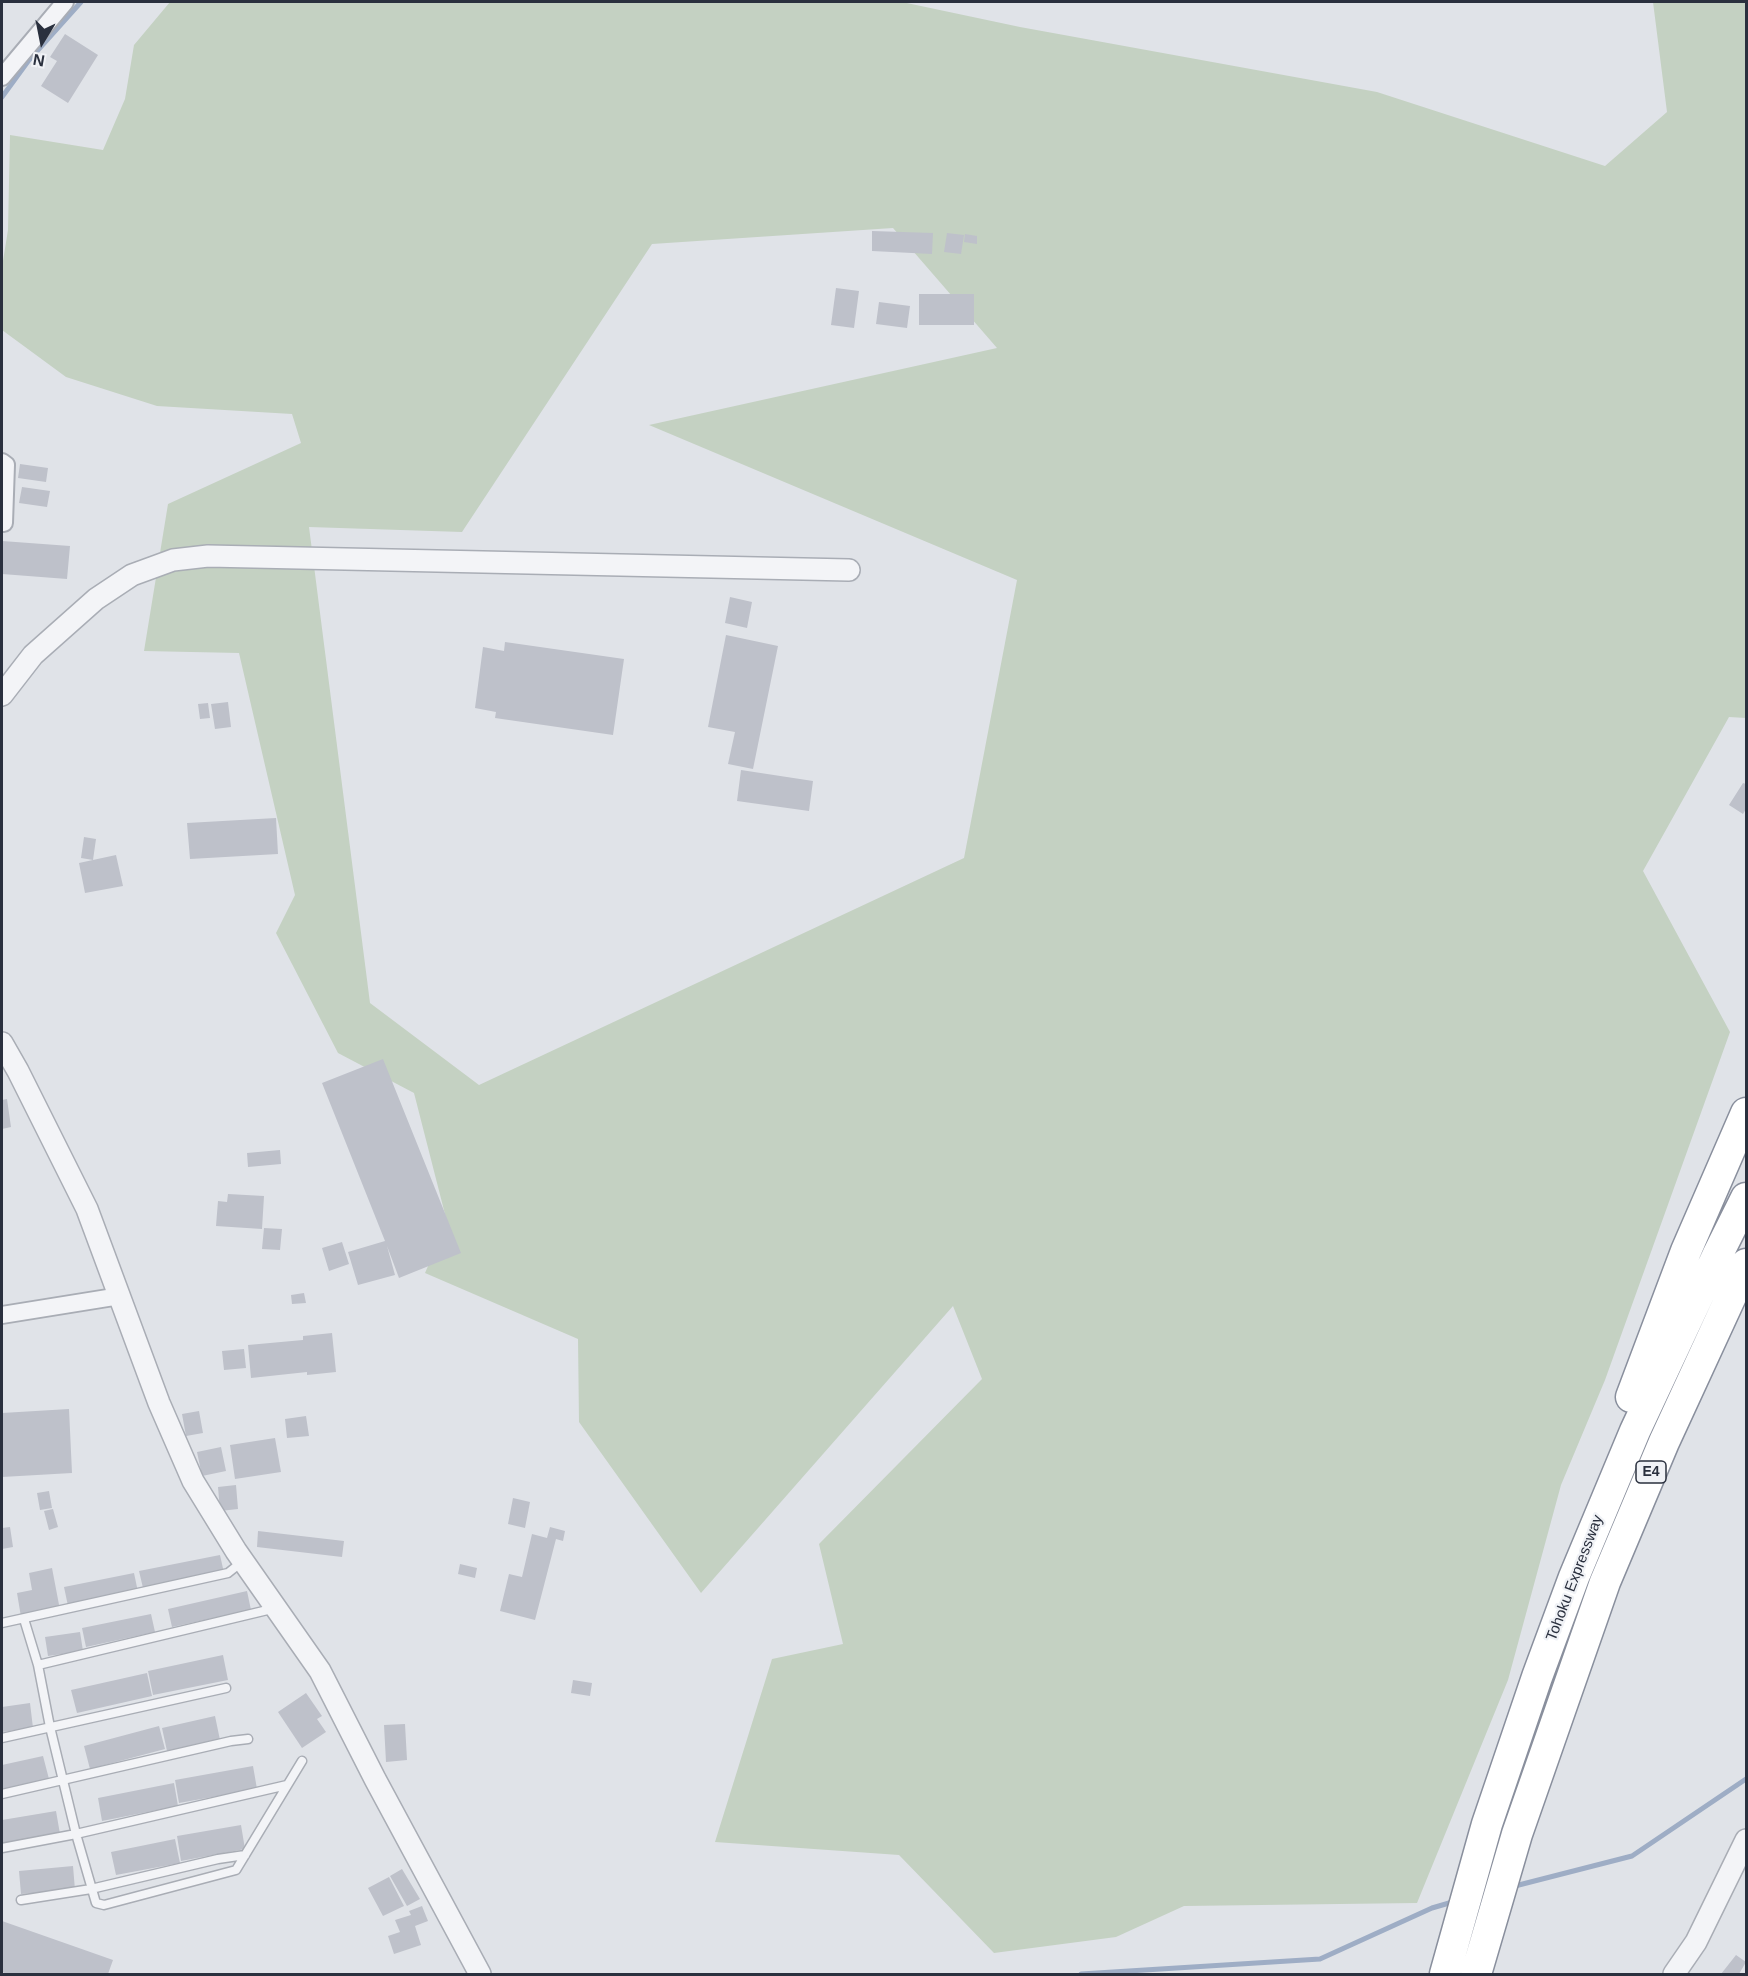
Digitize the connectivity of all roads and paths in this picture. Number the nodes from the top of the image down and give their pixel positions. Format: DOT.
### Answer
graph roads {
  1 [pos="66,2"];
  2 [pos="2,77"];
  3 [pos="2,462"];
  4 [pos="4,523"];
  5 [pos="849,570"];
  6 [pos="2,695"];
  7 [pos="2,1043"];
  8 [pos="1746,1113"];
  9 [pos="1746,1198"];
  10 [pos="1746,1264"];
  11 [pos="120,1296"];
  12 [pos="2,1315"];
  13 [pos="238,1565"];
  14 [pos="1574,1577"];
  15 [pos="276,1608"];
  16 [pos="24,1618"];
  17 [pos="2,1623"];
  18 [pos="38,1665"];
  19 [pos="226,1688"];
  20 [pos="50,1727"];
  21 [pos="2,1738"];
  22 [pos="248,1739"];
  23 [pos="302,1761"];
  24 [pos="64,1780"];
  25 [pos="287,1785"];
  26 [pos="2,1794"];
  27 [pos="76,1834"];
  28 [pos="1746,1840"];
  29 [pos="2,1848"];
  30 [pos="245,1855"];
  31 [pos="91,1889"];
  32 [pos="21,1900"];
  33 [pos="480,1974"];
  34 [pos="1445,1974"];
  35 [pos="1476,1974"];
  36 [pos="1674,1974"];
  1 -- 2 [label="street"];
  3 -- 4 [label="street"];
  5 -- 6 [label="street"];
  7 -- 11 [label="street"];
  8 -- 14 [label="highway"];
  9 -- 14 [label="highway, Tohoku Expressway / E4"];
  10 -- 35 [label="highway, Tohoku Expressway / E4"];
  11 -- 12 [label="street"];
  11 -- 15 [label="street"];
  13 -- 16 [label="lane"];
  14 -- 34 [label="highway, Tohoku Expressway / E4"];
  15 -- 18 [label="lane"];
  15 -- 33 [label="street"];
  16 -- 17 [label="lane"];
  16 -- 18 [label="lane"];
  18 -- 20 [label="lane"];
  19 -- 20 [label="lane"];
  20 -- 21 [label="lane"];
  20 -- 24 [label="lane"];
  22 -- 24 [label="lane"];
  23 -- 25 [label="lane"];
  24 -- 26 [label="lane"];
  24 -- 27 [label="lane"];
  25 -- 27 [label="lane"];
  25 -- 30 [label="lane"];
  27 -- 29 [label="lane"];
  27 -- 31 [label="lane"];
  28 -- 36 [label="street"];
  30 -- 31 [label="lane"];
  30 -- 31 [label="lane"];
  31 -- 32 [label="lane"];
}
